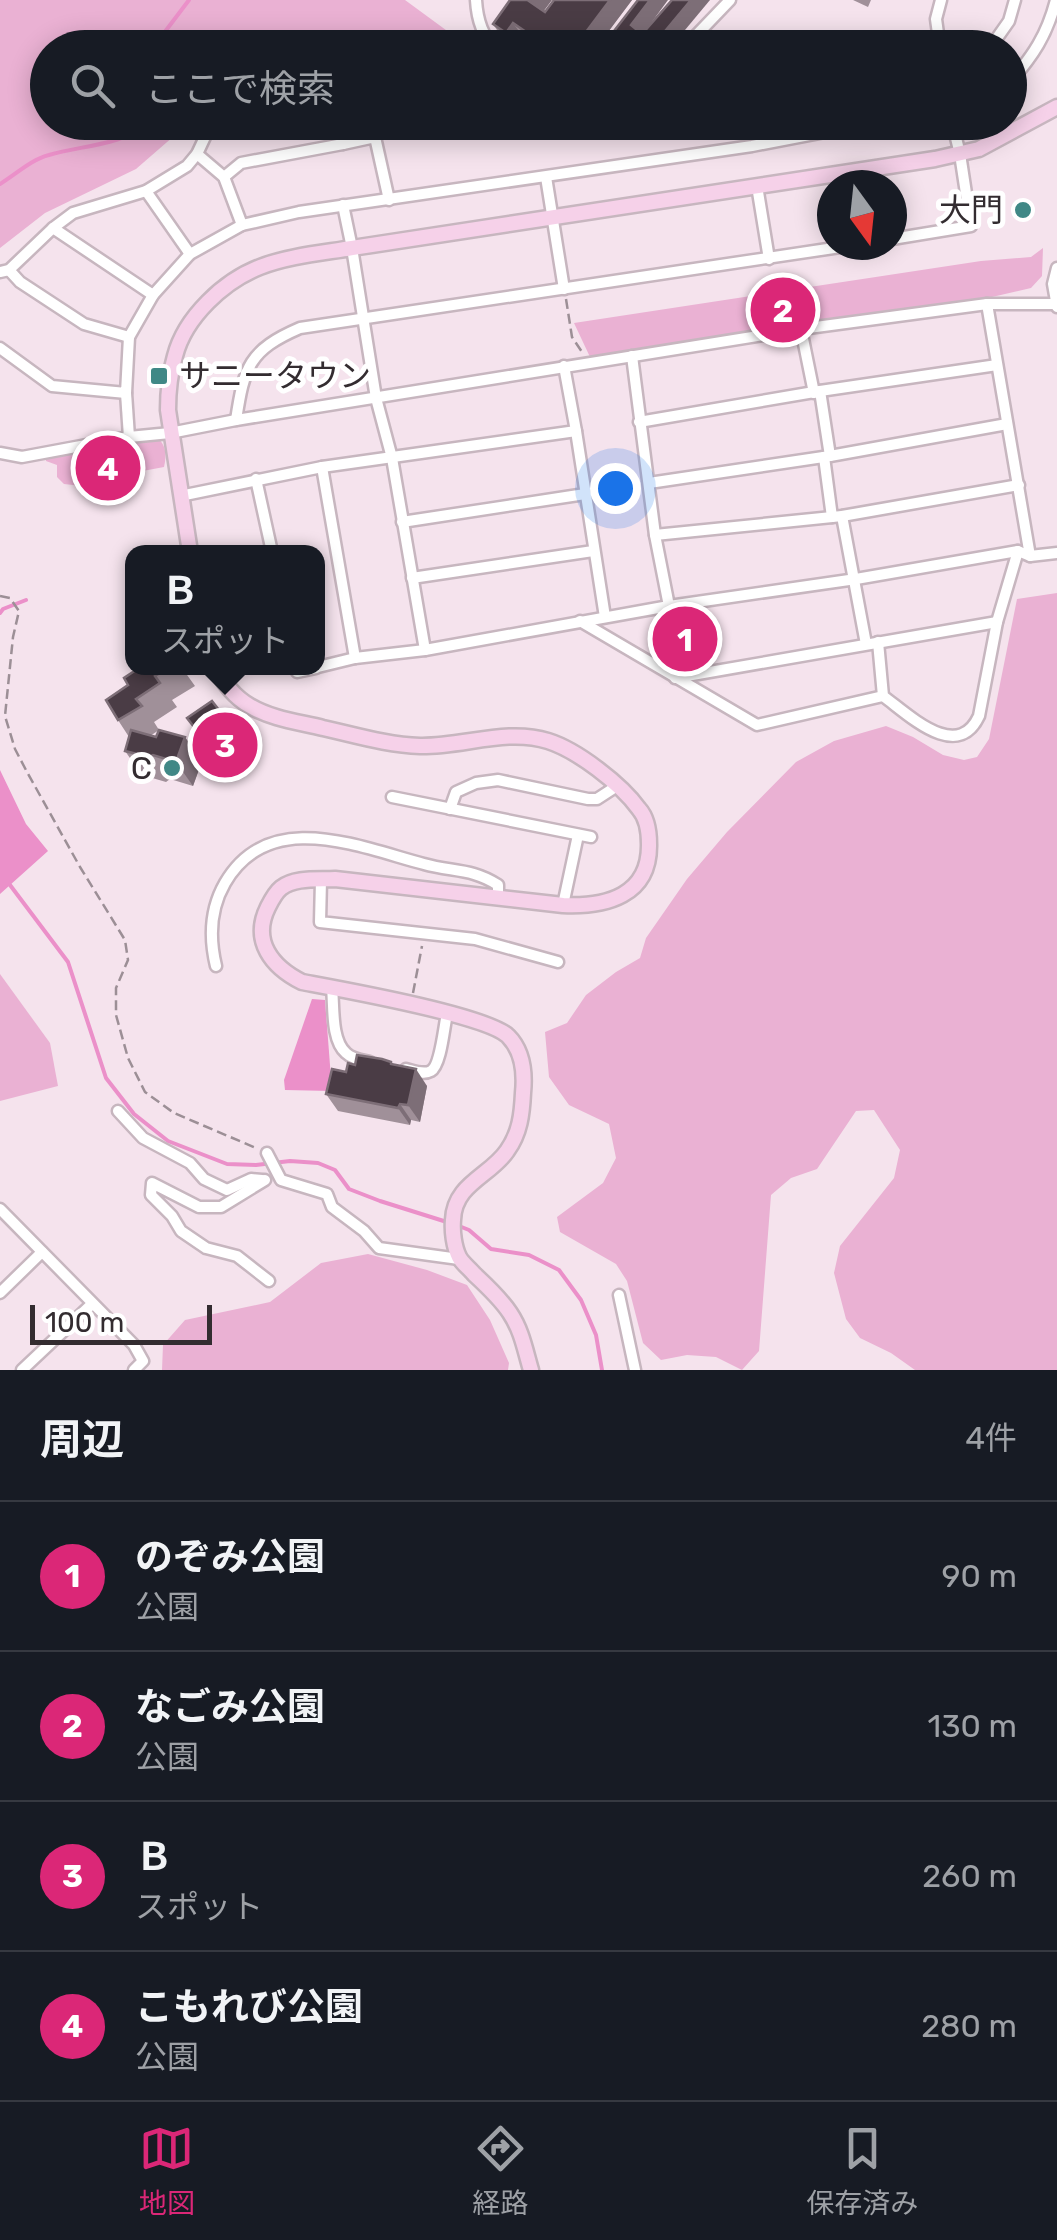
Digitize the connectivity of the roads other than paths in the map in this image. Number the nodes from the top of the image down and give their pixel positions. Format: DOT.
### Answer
graph roads {
  1 [pos="476,0"];
  2 [pos="730,0"];
  3 [pos="942,0"];
  4 [pos="1015,0"];
  5 [pos="1056,0"];
  6 [pos="482,30"];
  7 [pos="701,30"];
  8 [pos="938,30"];
  9 [pos="1003,30"];
  10 [pos="1027,62"];
  11 [pos="1057,107"];
  12 [pos="1027,123"];
  13 [pos="204,140"];
  14 [pos="343,140"];
  15 [pos="361,140"];
  16 [pos="376,140"];
  17 [pos="783,140"];
  18 [pos="956,140"];
  19 [pos="996,140"];
  20 [pos="343,144"];
  21 [pos="197,154"];
  22 [pos="960,154"];
  23 [pos="546,176"];
  24 [pos="224,177"];
  25 [pos="757,186"];
  26 [pos="146,191"];
  27 [pos="388,200"];
  28 [pos="343,205"];
  29 [pos="553,218"];
  30 [pos="242,225"];
  31 [pos="53,228"];
  32 [pos="907,237"];
  33 [pos="352,248"];
  34 [pos="817,251"];
  35 [pos="190,254"];
  36 [pos="770,259"];
  37 [pos="1057,268"];
  38 [pos="4,271"];
  39 [pos="564,289"];
  40 [pos="152,295"];
  41 [pos="987,304"];
  42 [pos="1057,305"];
  43 [pos="364,320"];
  44 [pos="802,329"];
  45 [pos="129,337"];
  46 [pos="0,348"];
  47 [pos="632,356"];
  48 [pos="564,366"];
  49 [pos="997,366"];
  50 [pos="126,392"];
  51 [pos="817,392"];
  52 [pos="376,398"];
  53 [pos="236,420"];
  54 [pos="639,422"];
  55 [pos="1008,424"];
  56 [pos="576,430"];
  57 [pos="170,433"];
  58 [pos="129,437"];
  59 [pos="0,453"];
  60 [pos="827,457"];
  61 [pos="392,458"];
  62 [pos="322,467"];
  63 [pos="256,479"];
  64 [pos="649,482"];
  65 [pos="1018,485"];
  66 [pos="585,494"];
  67 [pos="180,496"];
  68 [pos="837,517"];
  69 [pos="402,522"];
  70 [pos="655,535"];
  71 [pos="189,545"];
  72 [pos="270,545"];
  73 [pos="593,551"];
  74 [pos="1018,551"];
  75 [pos="1057,553"];
  76 [pos="1030,556"];
  77 [pos="412,578"];
  78 [pos="856,579"];
  79 [pos="669,606"];
  80 [pos="605,616"];
  81 [pos="579,621"];
  82 [pos="998,622"];
  83 [pos="872,643"];
  84 [pos="426,650"];
  85 [pos="356,658"];
  86 [pos="325,665"];
  87 [pos="219,675"];
  88 [pos="675,678"];
  89 [pos="883,696"];
  90 [pos="617,786"];
  91 [pos="392,798"];
  92 [pos="450,808"];
  93 [pos="578,835"];
  94 [pos="591,837"];
  95 [pos="321,880"];
  96 [pos="498,897"];
  97 [pos="563,905"];
  98 [pos="558,962"];
  99 [pos="216,966"];
  100 [pos="332,988"];
  101 [pos="447,1014"];
  102 [pos="118,1112"];
  103 [pos="268,1154"];
  104 [pos="279,1175"];
  105 [pos="264,1180"];
  106 [pos="0,1209"];
  107 [pos="42,1252"];
  108 [pos="459,1259"];
  109 [pos="270,1280"];
  110 [pos="0,1293"];
  111 [pos="619,1295"];
  112 [pos="92,1304"];
  113 [pos="22,1370"];
  114 [pos="134,1370"];
  115 [pos="532,1370"];
  116 [pos="636,1370"];
  1 -- 6 [label="street"];
  2 -- 7 [label="street"];
  3 -- 8 [label="street"];
  4 -- 9 [label="street"];
  5 -- 10 [label="street"];
  11 -- 12 [label="street"];
  13 -- 21 [label="street"];
  14 -- 20 [label="street"];
  15 -- 20 [label="street"];
  16 -- 27 [label="street"];
  17 -- 23 [label="street"];
  18 -- 22 [label="street"];
  19 -- 22 [label="street"];
  20 -- 24 [label="street"];
  21 -- 24 [label="street"];
  21 -- 26 [label="street"];
  22 -- 25 [label="street"];
  22 -- 32 [label="street"];
  23 -- 27 [label="street"];
  23 -- 29 [label="street"];
  24 -- 30 [label="street"];
  25 -- 29 [label="street"];
  25 -- 36 [label="street"];
  26 -- 31 [label="street"];
  26 -- 35 [label="street"];
  27 -- 28 [label="street"];
  28 -- 30 [label="street"];
  28 -- 33 [label="street"];
  29 -- 33 [label="street"];
  29 -- 39 [label="street"];
  30 -- 35 [label="street"];
  31 -- 38 [label="street"];
  31 -- 40 [label="street"];
  33 -- 43 [label="street"];
  33 -- 57 [label="street"];
  34 -- 36 [label="street"];
  35 -- 40 [label="street"];
  36 -- 39 [label="street"];
  37 -- 42 [label="street"];
  38 -- 45 [label="street"];
  39 -- 43 [label="street"];
  40 -- 45 [label="street"];
  41 -- 42 [label="street"];
  41 -- 44 [label="street"];
  41 -- 49 [label="street"];
  43 -- 52 [label="street"];
  43 -- 53 [label="street"];
  44 -- 47 [label="street"];
  44 -- 51 [label="street"];
  45 -- 50 [label="street"];
  46 -- 50 [label="street"];
  47 -- 48 [label="street"];
  47 -- 54 [label="street"];
  48 -- 52 [label="street"];
  48 -- 56 [label="street"];
  49 -- 51 [label="street"];
  49 -- 55 [label="street"];
  50 -- 58 [label="street"];
  51 -- 54 [label="street"];
  51 -- 60 [label="street"];
  52 -- 53 [label="street"];
  52 -- 61 [label="street"];
  53 -- 57 [label="street"];
  54 -- 64 [label="street"];
  55 -- 60 [label="street"];
  55 -- 65 [label="street"];
  56 -- 61 [label="street"];
  56 -- 66 [label="street"];
  57 -- 58 [label="street"];
  57 -- 67 [label="street"];
  58 -- 59 [label="street"];
  60 -- 64 [label="street"];
  60 -- 68 [label="street"];
  61 -- 62 [label="street"];
  61 -- 69 [label="street"];
  62 -- 63 [label="street"];
  62 -- 85 [label="street"];
  63 -- 67 [label="street"];
  63 -- 72 [label="street"];
  64 -- 70 [label="street"];
  65 -- 68 [label="street"];
  65 -- 76 [label="street"];
  66 -- 69 [label="street"];
  66 -- 73 [label="street"];
  67 -- 71 [label="street"];
  68 -- 70 [label="street"];
  68 -- 78 [label="street"];
  69 -- 77 [label="street"];
  70 -- 79 [label="street"];
  73 -- 77 [label="street"];
  73 -- 80 [label="street"];
  74 -- 76 [label="street"];
  74 -- 78 [label="street"];
  74 -- 82 [label="street"];
  75 -- 76 [label="street"];
  77 -- 84 [label="street"];
  78 -- 79 [label="street"];
  78 -- 83 [label="street"];
  79 -- 80 [label="street"];
  80 -- 81 [label="street"];
  81 -- 84 [label="street"];
  81 -- 88 [label="street"];
  82 -- 83 [label="street"];
  82 -- 89 [label="street"];
  83 -- 88 [label="street"];
  83 -- 89 [label="street"];
  84 -- 85 [label="street"];
  85 -- 86 [label="street"];
  87 -- 90 [label="street"];
  88 -- 89 [label="street"];
  90 -- 92 [label="street"];
  90 -- 97 [label="street"];
  91 -- 92 [label="street"];
  92 -- 93 [label="street"];
  93 -- 94 [label="street"];
  93 -- 97 [label="street"];
  95 -- 96 [label="street"];
  95 -- 98 [label="street"];
  95 -- 100 [label="street"];
  96 -- 97 [label="street"];
  96 -- 99 [label="street"];
  100 -- 101 [label="street"];
  100 -- 101 [label="street"];
  101 -- 108 [label="street"];
  102 -- 105 [label="street"];
  103 -- 104 [label="street"];
  104 -- 105 [label="street"];
  104 -- 108 [label="street"];
  105 -- 109 [label="street"];
  106 -- 107 [label="street"];
  107 -- 110 [label="street"];
  107 -- 112 [label="street"];
  108 -- 115 [label="street"];
  111 -- 116 [label="street"];
  112 -- 113 [label="street"];
  112 -- 114 [label="street"];
}
